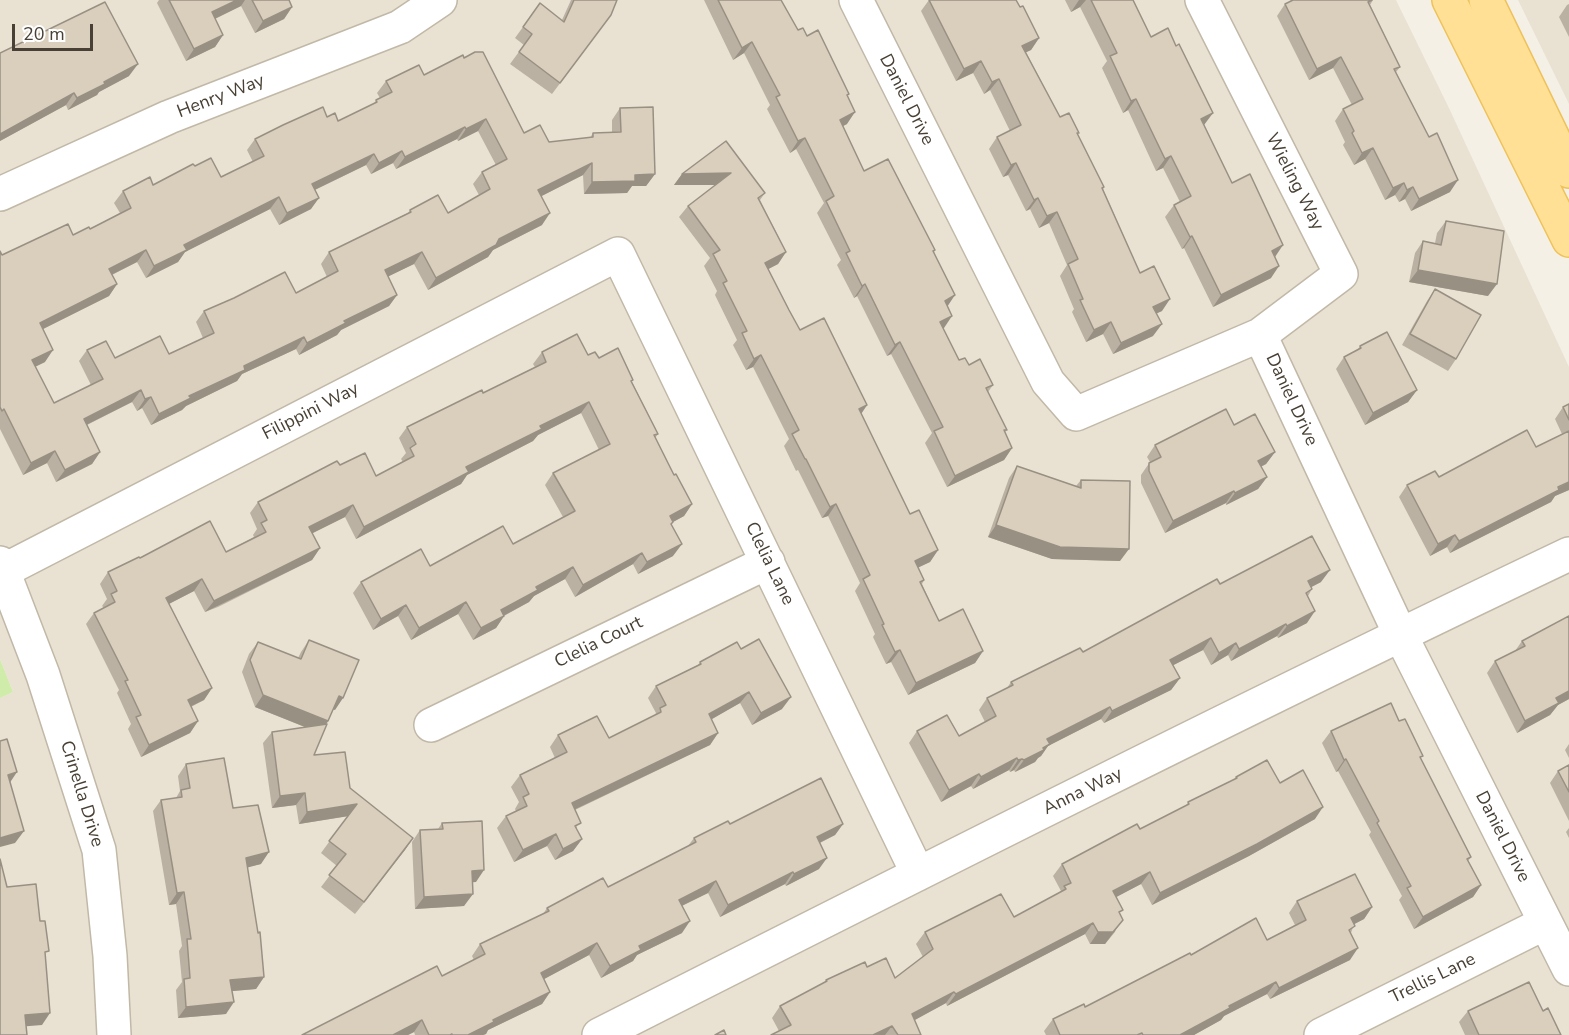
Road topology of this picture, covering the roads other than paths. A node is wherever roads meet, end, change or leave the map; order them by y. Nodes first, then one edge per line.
1 (440, 0) edge
2 (856, 0) edge
3 (1202, 0) edge
4 (1449, 0) edge
5 (1486, 0) edge
6 (1569, 171) edge
7 (0, 194) edge
8 (1569, 240) edge
9 (618, 254) joint
10 (1260, 335) junction
11 (1569, 554) edge
12 (768, 562) junction
13 (2, 567) edge
14 (1400, 634) junction
15 (431, 725) dead end
16 (918, 873) junction
17 (1545, 923) junction
18 (1569, 969) edge
19 (114, 1035) edge
20 (600, 1035) edge
21 (1321, 1035) edge

1 - 7 street, Henry Way
2 - 10 street, Daniel Drive
3 - 10 street, Wieling Way
4 - 8 main road
5 - 6 main road
9 - 12 street, Clelia Lane
9 - 13 street, Filippini Way
10 - 14 street, Daniel Drive
11 - 14 street, Anna Way
12 - 15 street, Clelia Court
12 - 16 street, Clelia Lane
13 - 19 street, Crinella Drive
14 - 16 street, Anna Way
14 - 17 street, Daniel Drive
16 - 20 street, Anna Way
17 - 18 street, Daniel Drive
17 - 21 street, Trellis Lane

